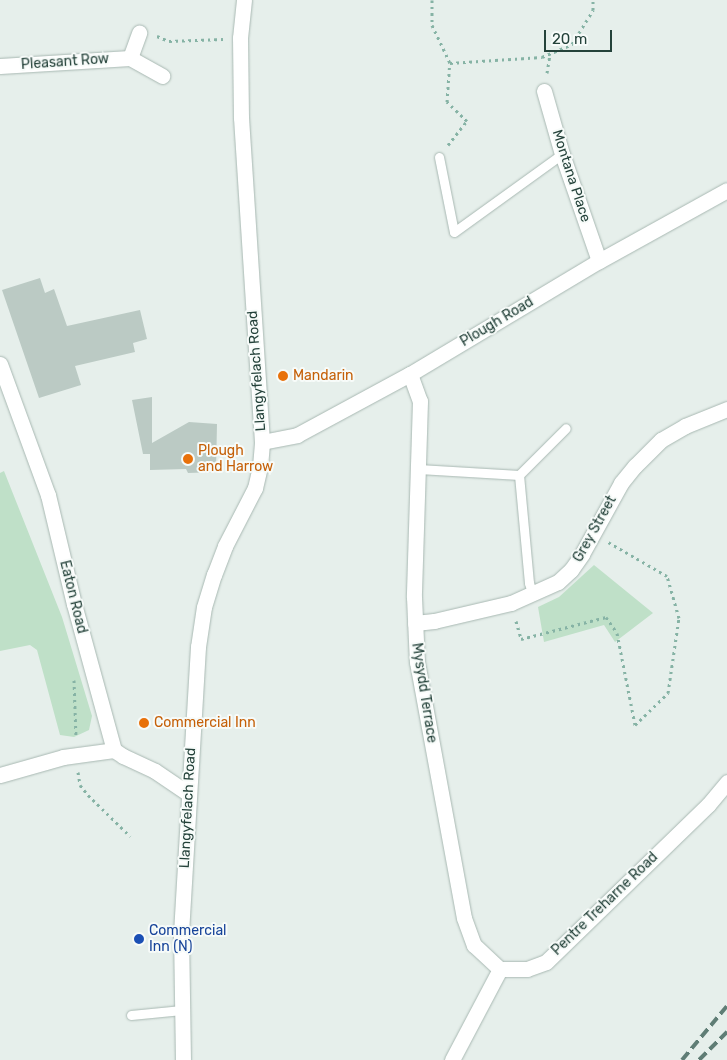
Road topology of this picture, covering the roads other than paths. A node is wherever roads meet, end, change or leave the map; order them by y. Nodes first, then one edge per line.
1 (244, 0) edge
2 (139, 33) road end
3 (130, 58) junction
4 (0, 66) edge
5 (162, 76) dead end
6 (544, 91) dead end
7 (562, 154) junction
8 (439, 157) road end
9 (727, 190) edge
10 (599, 261) junction
11 (0, 364) edge
12 (410, 374) junction
13 (727, 409) edge
14 (566, 428) dead end
15 (262, 442) junction
16 (419, 469) junction
17 (519, 475) junction
18 (533, 595) junction
19 (415, 623) junction
20 (114, 750) junction
21 (0, 775) edge
22 (727, 782) edge
23 (189, 794) junction
24 (500, 969) junction
25 (182, 1010) junction
26 (131, 1014) dead end
27 (183, 1060) edge
28 (452, 1060) edge

1 - 15 street, Llangyfelach Road
2 - 3 street, Pleasant Row
3 - 4 street, Pleasant Row
3 - 5 street, Pleasant Row
6 - 7 street, Montana Place
7 - 8 lane
7 - 10 street, Montana Place
9 - 10 street, Plough Road
10 - 12 street, Plough Road
11 - 20 street, Eaton Road
12 - 15 street, Plough Road
12 - 16 street, Mysydd Terrace
13 - 18 street, Grey Street
14 - 17 lane
15 - 23 street, Llangyfelach Road
16 - 17 lane
16 - 19 street, Mysydd Terrace
17 - 18 lane
18 - 19 street, Grey Street
19 - 24 street, Mysydd Terrace
20 - 21 street
20 - 23 street
22 - 24 street, Pentre Treharne Road
23 - 25 street, Llangyfelach Road
24 - 28 street
25 - 26 lane
25 - 27 street, Llangyfelach Road

